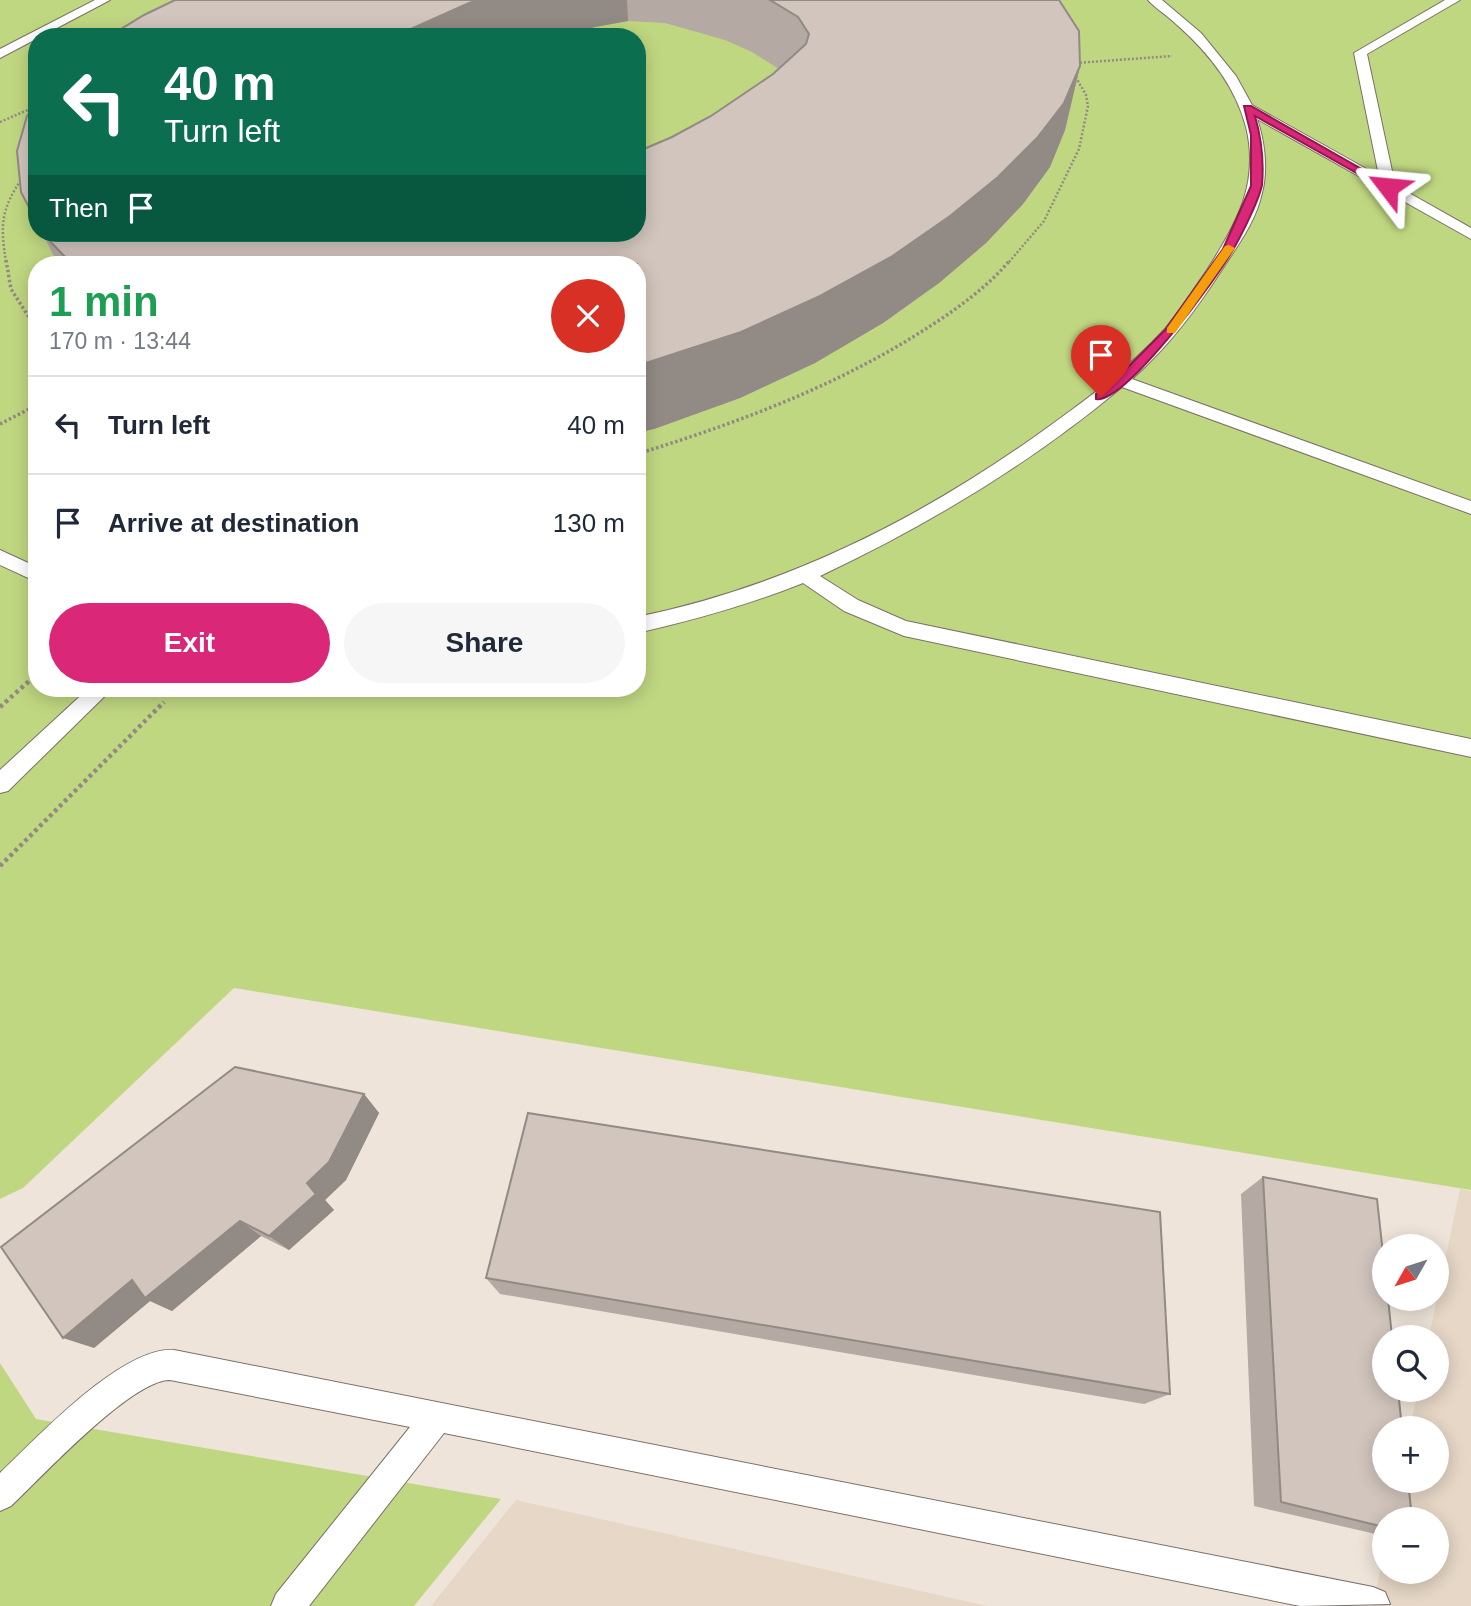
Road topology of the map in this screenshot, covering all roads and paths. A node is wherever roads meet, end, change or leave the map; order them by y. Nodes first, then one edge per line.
1 (104, 0) edge
2 (1154, 0) edge
3 (1454, 0) edge
4 (50, 28) edge
5 (28, 39) edge
6 (1214, 52) junction
7 (0, 54) edge
8 (1247, 108) junction
9 (28, 110) edge
10 (0, 122) edge
11 (28, 168) edge
12 (1388, 187) junction
13 (7, 200) junction
14 (0, 201) edge
15 (1471, 234) edge
16 (28, 316) edge
17 (1121, 381) junction
18 (28, 410) edge
19 (0, 424) edge
20 (646, 451) edge
21 (1471, 508) edge
22 (0, 556) edge
23 (28, 570) edge
24 (804, 574) junction
25 (646, 623) edge
26 (28, 682) edge
27 (92, 697) edge
28 (164, 702) dead end
29 (0, 707) edge
30 (1471, 748) edge
31 (0, 784) edge
32 (0, 866) edge
33 (438, 1416) junction
34 (0, 1495) edge
35 (1373, 1604) dead end
36 (288, 1606) edge

1 - 4 lane
2 - 6 lane
3 - 12 lane
5 - 7 lane
6 - 8 lane
6 - 20 path
8 - 12 lane
8 - 17 lane
9 - 10 path
11 - 13 path
12 - 15 lane
13 - 14 path
13 - 16 path
17 - 21 lane
17 - 24 lane
18 - 19 path
22 - 23 lane
24 - 25 lane
24 - 30 lane
26 - 29 path
27 - 31 lane
28 - 32 path
33 - 34 lane
33 - 35 lane
33 - 36 lane

